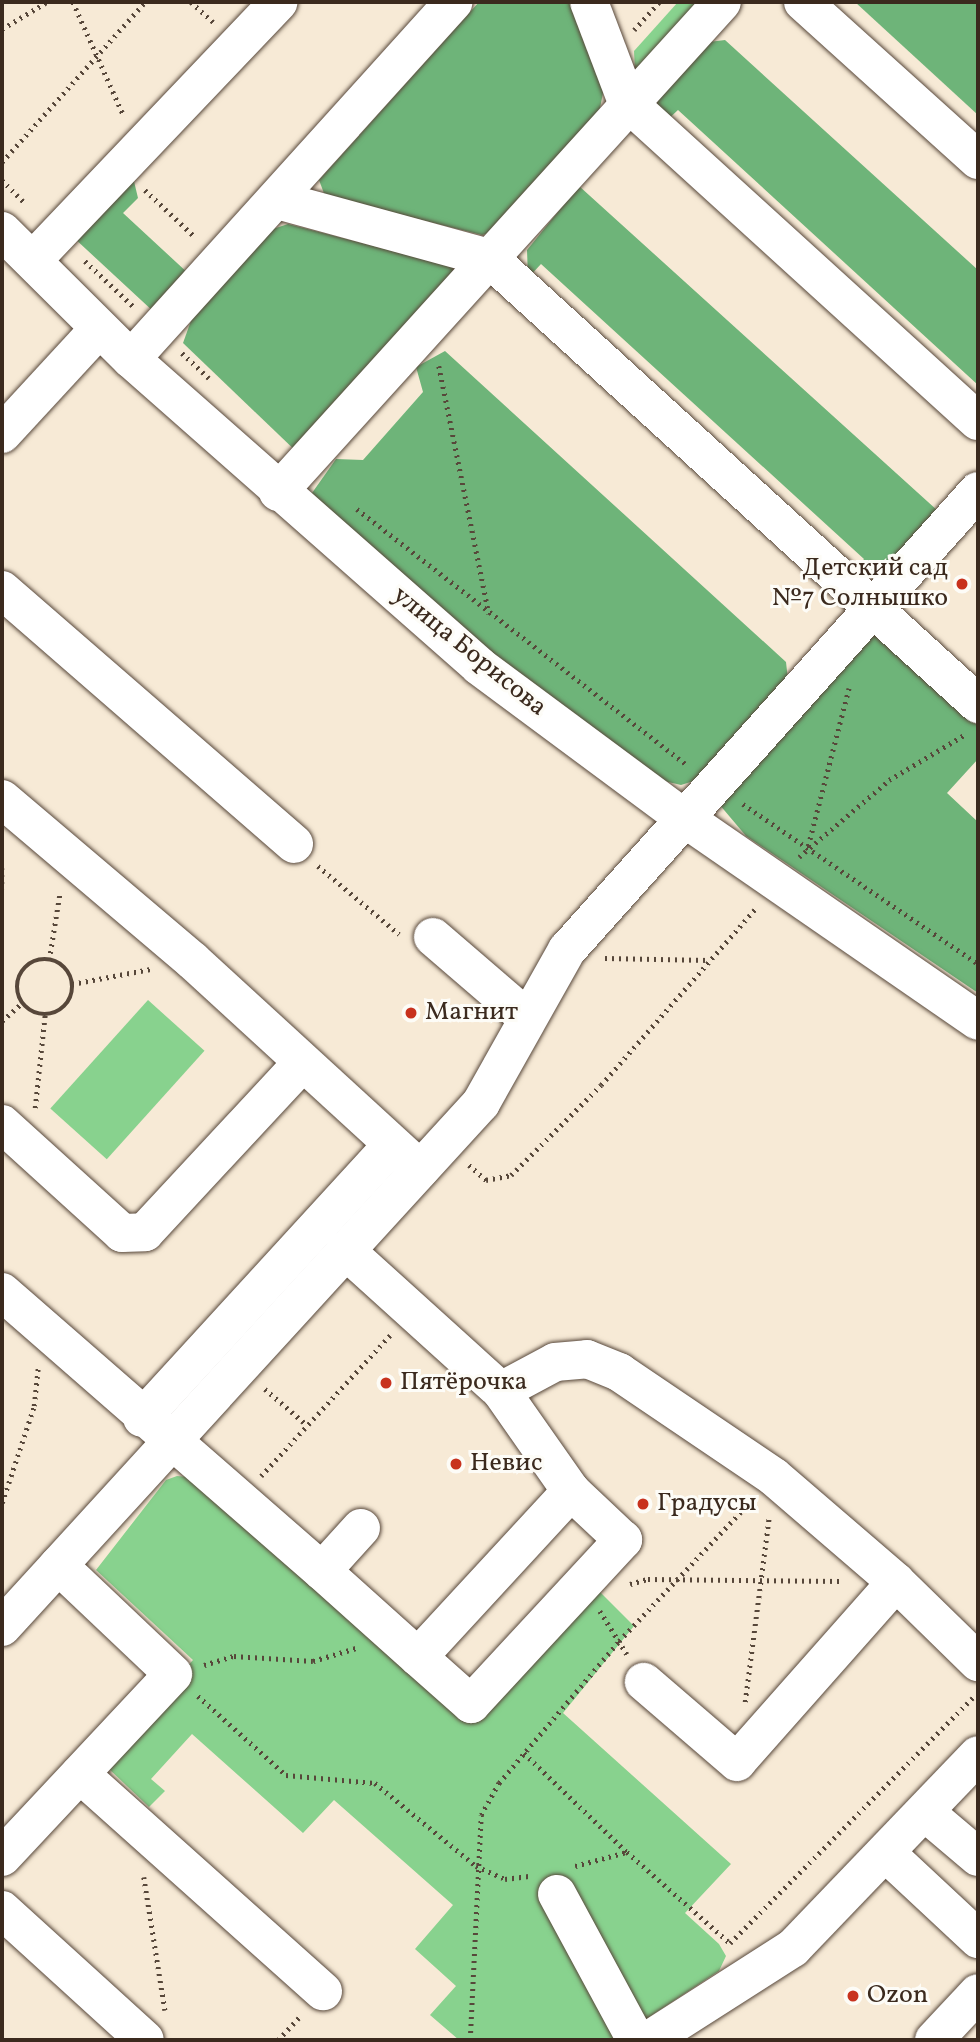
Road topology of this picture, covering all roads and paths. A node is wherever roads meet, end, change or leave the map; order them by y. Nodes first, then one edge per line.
1 (47, 2) edge
2 (145, 2) edge
3 (279, 2) edge
4 (454, 2) edge
5 (589, 2) edge
6 (722, 2) edge
7 (803, 2) edge
8 (2, 29) edge
9 (626, 102) junction
10 (978, 160) edge
11 (2, 162) edge
12 (2, 180) edge
13 (277, 200) junction
14 (2, 232) edge
15 (45, 247) junction
16 (489, 258) junction
17 (429, 324) junction
18 (99, 329) junction
19 (158, 331) junction
20 (131, 359) junction
21 (216, 384) dead end
22 (978, 421) edge
23 (2, 434) edge
24 (978, 491) edge
25 (278, 492) junction
26 (354, 506) dead end
27 (2, 590) edge
28 (872, 603) junction
29 (489, 614) junction
30 (851, 680) dead end
31 (978, 704) edge
32 (978, 726) edge
33 (713, 784) junction
34 (2, 799) edge
35 (684, 818) junction
36 (294, 844) joint
37 (807, 848) junction
38 (67, 850) junction
39 (2, 868) edge
40 (778, 883) junction
41 (2, 889) edge
42 (433, 937) joint
43 (562, 957) junction
44 (49, 960) junction
45 (709, 960) junction
46 (192, 961) junction
47 (978, 964) edge
48 (72, 984) junction
49 (22, 1003) junction
50 (45, 1015) junction
51 (525, 1016) junction
52 (2, 1021) edge
53 (978, 1021) edge
54 (301, 1064) junction
55 (2, 1124) edge
56 (30, 1149) junction
57 (406, 1157) junction
58 (460, 1160) dead end
59 (345, 1250) junction
60 (2, 1292) edge
61 (412, 1311) junction
62 (41, 1328) junction
63 (253, 1379) dead end
64 (501, 1391) junction
65 (307, 1425) junction
66 (155, 1429) junction
67 (774, 1477) junction
68 (571, 1491) junction
69 (239, 1500) junction
70 (2, 1503) edge
71 (361, 1528) dead end
72 (58, 1565) junction
73 (322, 1571) junction
74 (896, 1582) junction
75 (592, 1597) dead end
76 (2, 1627) edge
77 (619, 1641) junction
78 (418, 1657) junction
79 (978, 1662) edge
80 (173, 1674) junction
81 (644, 1682) joint
82 (978, 1692) edge
83 (744, 1710) dead end
84 (524, 1753) junction
85 (978, 1755) edge
86 (80, 1774) junction
87 (926, 1813) junction
88 (135, 1825) junction
89 (627, 1852) junction
90 (887, 1854) junction
91 (2, 1857) edge
92 (978, 1857) edge
93 (476, 1867) junction
94 (555, 1879) junction
95 (2, 1910) edge
96 (978, 1939) edge
97 (323, 1991) dead end
98 (978, 1993) edge
99 (155, 2027) edge
100 (470, 2040) edge
101 (636, 2040) edge
102 (649, 2040) edge
103 (934, 2040) edge

1 - 8 path
2 - 11 path
3 - 15 street
4 - 13 street
5 - 9 street
6 - 9 street
7 - 10 street
9 - 16 street
9 - 22 street
12 - 15 path
13 - 16 street
13 - 19 street
14 - 15 street, улица Борисова
15 - 18 street, улица Борисова
15 - 19 path
16 - 17 street
16 - 28 street
17 - 25 street
17 - 29 path
18 - 20 street, улица Борисова
18 - 23 street
19 - 20 street
19 - 21 path
20 - 25 street, улица Борисова
24 - 28 street
25 - 35 street, улица Борисова
26 - 29 path
27 - 36 street
28 - 31 street
28 - 33 street
29 - 33 path
30 - 37 path
32 - 37 path
33 - 35 street
33 - 37 path
34 - 38 street
35 - 40 street, улица Борисова
35 - 43 street
36 - 42 path
37 - 40 path
37 - 47 path
38 - 44 path
38 - 46 street
39 - 41 path
40 - 45 path
40 - 53 street, улица Борисова
42 - 51 street
43 - 45 path
43 - 51 street
44 - 48 path
44 - 49 path
45 - 58 path
46 - 48 path
46 - 54 street
48 - 50 path
49 - 50 path
49 - 52 path
50 - 56 path
51 - 57 street
54 - 56 street
54 - 57 street
55 - 56 street
57 - 59 street
57 - 66 street
59 - 61 street
59 - 66 street
60 - 62 street
61 - 64 street
61 - 65 path
62 - 66 street
62 - 70 path
63 - 65 path
64 - 67 street
64 - 68 street
65 - 69 path
66 - 69 street
66 - 72 street
67 - 74 street
67 - 77 path
67 - 83 path
68 - 78 street
68 - 78 street
69 - 73 street
71 - 73 street
72 - 76 street
72 - 80 street
73 - 78 street
74 - 79 street
74 - 81 street
75 - 77 path
77 - 81 path
77 - 84 path
80 - 86 street
80 - 93 path
82 - 89 path
84 - 89 path
84 - 93 path
85 - 87 street
86 - 88 street
86 - 91 street
87 - 90 street
87 - 92 street
88 - 97 street
88 - 99 path
89 - 94 path
90 - 96 street
90 - 102 street
93 - 94 path
93 - 100 path
94 - 101 street
95 - 99 street
98 - 103 street

